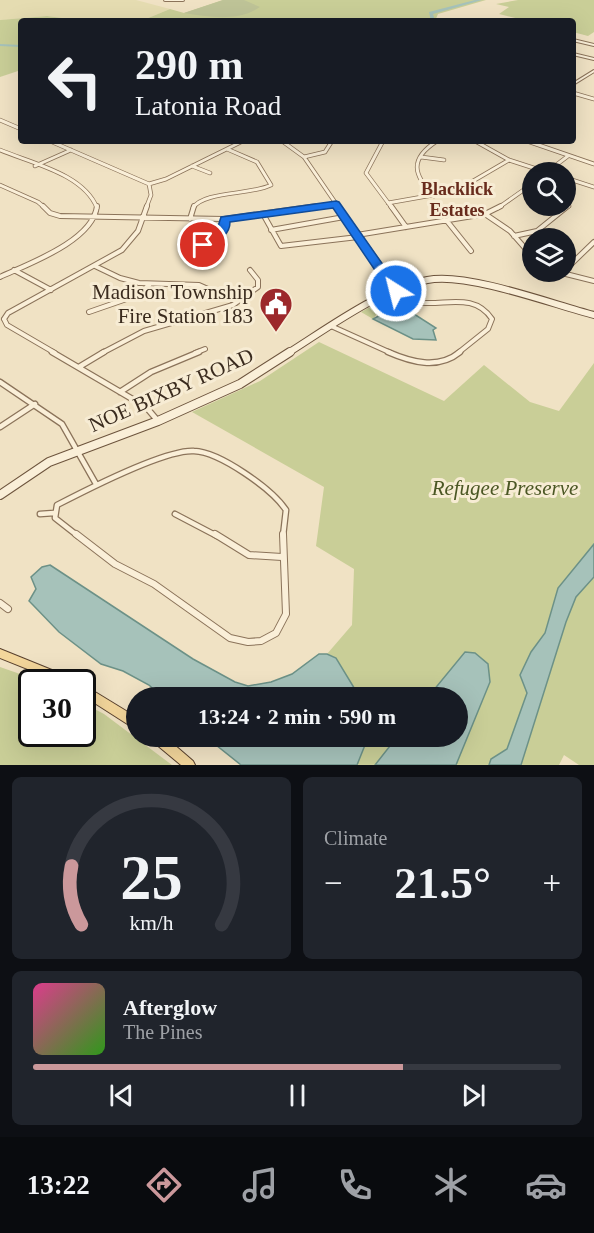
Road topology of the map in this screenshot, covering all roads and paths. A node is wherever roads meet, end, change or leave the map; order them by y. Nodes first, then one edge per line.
1 (165, 0) edge
2 (183, 0) edge
3 (580, 37) dead end
4 (576, 39) edge
5 (576, 41) edge
6 (594, 45) edge
7 (576, 55) edge
8 (594, 59) edge
9 (594, 70) edge
10 (576, 82) edge
11 (576, 94) edge
12 (594, 99) edge
13 (0, 120) edge
14 (18, 128) edge
15 (57, 144) edge
16 (237, 144) edge
17 (286, 144) edge
18 (330, 144) edge
19 (381, 144) edge
20 (433, 144) edge
21 (480, 144) edge
22 (535, 144) edge
23 (227, 149) junction
24 (72, 150) junction
25 (1, 152) edge
26 (568, 156) junction
27 (304, 157) junction
28 (422, 157) junction
29 (444, 160) dead end
30 (509, 160) junction
31 (560, 162) edge
32 (522, 164) edge
33 (594, 164) edge
34 (35, 166) junction
35 (192, 166) junction
36 (210, 173) dead end
37 (576, 181) edge
38 (148, 184) junction
39 (0, 185) edge
40 (594, 187) edge
41 (522, 192) edge
42 (434, 196) junction
43 (388, 203) junction
44 (336, 204) junction
45 (263, 214) junction
46 (485, 214) junction
47 (556, 216) edge
48 (96, 217) junction
49 (344, 217) junction
50 (142, 218) junction
51 (190, 219) junction
52 (224, 219) junction
53 (447, 221) junction
54 (406, 227) junction
55 (271, 230) junction
56 (357, 236) junction
57 (514, 236) junction
58 (594, 242) edge
59 (522, 245) edge
60 (185, 247) dead end
61 (588, 247) junction
62 (594, 249) edge
63 (471, 251) dead end
64 (576, 258) edge
65 (95, 267) junction
66 (14, 270) junction
67 (250, 270) dead end
68 (576, 275) edge
69 (0, 277) edge
70 (594, 281) edge
71 (150, 284) junction
72 (51, 290) junction
73 (396, 291) junction
74 (237, 302) junction
75 (89, 312) dead end
76 (594, 315) edge
77 (2, 319) edge
78 (331, 326) junction
79 (205, 349) dead end
80 (80, 368) junction
81 (0, 382) edge
82 (120, 392) junction
83 (35, 405) junction
84 (158, 421) junction
85 (0, 427) edge
86 (77, 450) junction
87 (96, 484) junction
88 (0, 495) edge
89 (54, 513) junction
90 (39, 514) dead end
91 (175, 514) dead end
92 (282, 557) junction
93 (0, 603) edge
94 (8, 609) dead end
95 (0, 653) edge
96 (39, 669) edge
97 (96, 698) edge
98 (126, 717) edge
99 (167, 747) edge
100 (189, 765) edge

1 - 2 street
3 - 4 street
5 - 6 street
7 - 8 street
9 - 10 street
11 - 12 street
13 - 14 street
15 - 24 street
16 - 23 street
17 - 27 street
18 - 27 street
19 - 43 street
20 - 28 street
21 - 30 street
22 - 26 street
23 - 35 street
23 - 51 street
24 - 34 street
24 - 38 street
25 - 34 street
26 - 31 street
26 - 33 street
27 - 44 street
28 - 29 street
28 - 42 street
30 - 32 street
30 - 42 street
34 - 48 street
35 - 36 street
35 - 38 street
37 - 40 street
38 - 50 street
39 - 48 street
41 - 46 street
42 - 43 street
43 - 54 street
44 - 45 street
44 - 49 street
45 - 52 street
45 - 55 street
46 - 53 street
46 - 57 street
47 - 57 street
48 - 50 street
48 - 66 street
49 - 55 street
49 - 56 street
50 - 51 street
50 - 65 street
51 - 52 street
52 - 60 street
53 - 54 street
53 - 63 street
54 - 56 street
55 - 56 street
56 - 73 street
57 - 59 street
58 - 61 street
61 - 62 street
61 - 64 street
65 - 71 street
65 - 72 street
66 - 69 street
66 - 72 street
67 - 74 street
68 - 70 street
71 - 74 street
71 - 75 street
72 - 77 street
73 - 76 street, NOE BIXBY ROAD
73 - 78 street, NOE BIXBY ROAD
73 - 78 street
74 - 80 street
77 - 80 street
78 - 84 street, NOE BIXBY ROAD
79 - 82 street
80 - 82 street
81 - 83 street
82 - 84 street
83 - 85 street
83 - 86 street
84 - 86 street, NOE BIXBY ROAD
86 - 87 street
86 - 88 street, NOE BIXBY ROAD
87 - 89 street
87 - 92 street
89 - 90 street
89 - 92 street
91 - 92 street
93 - 94 street
95 - 96 main road
97 - 98 main road
99 - 100 main road

